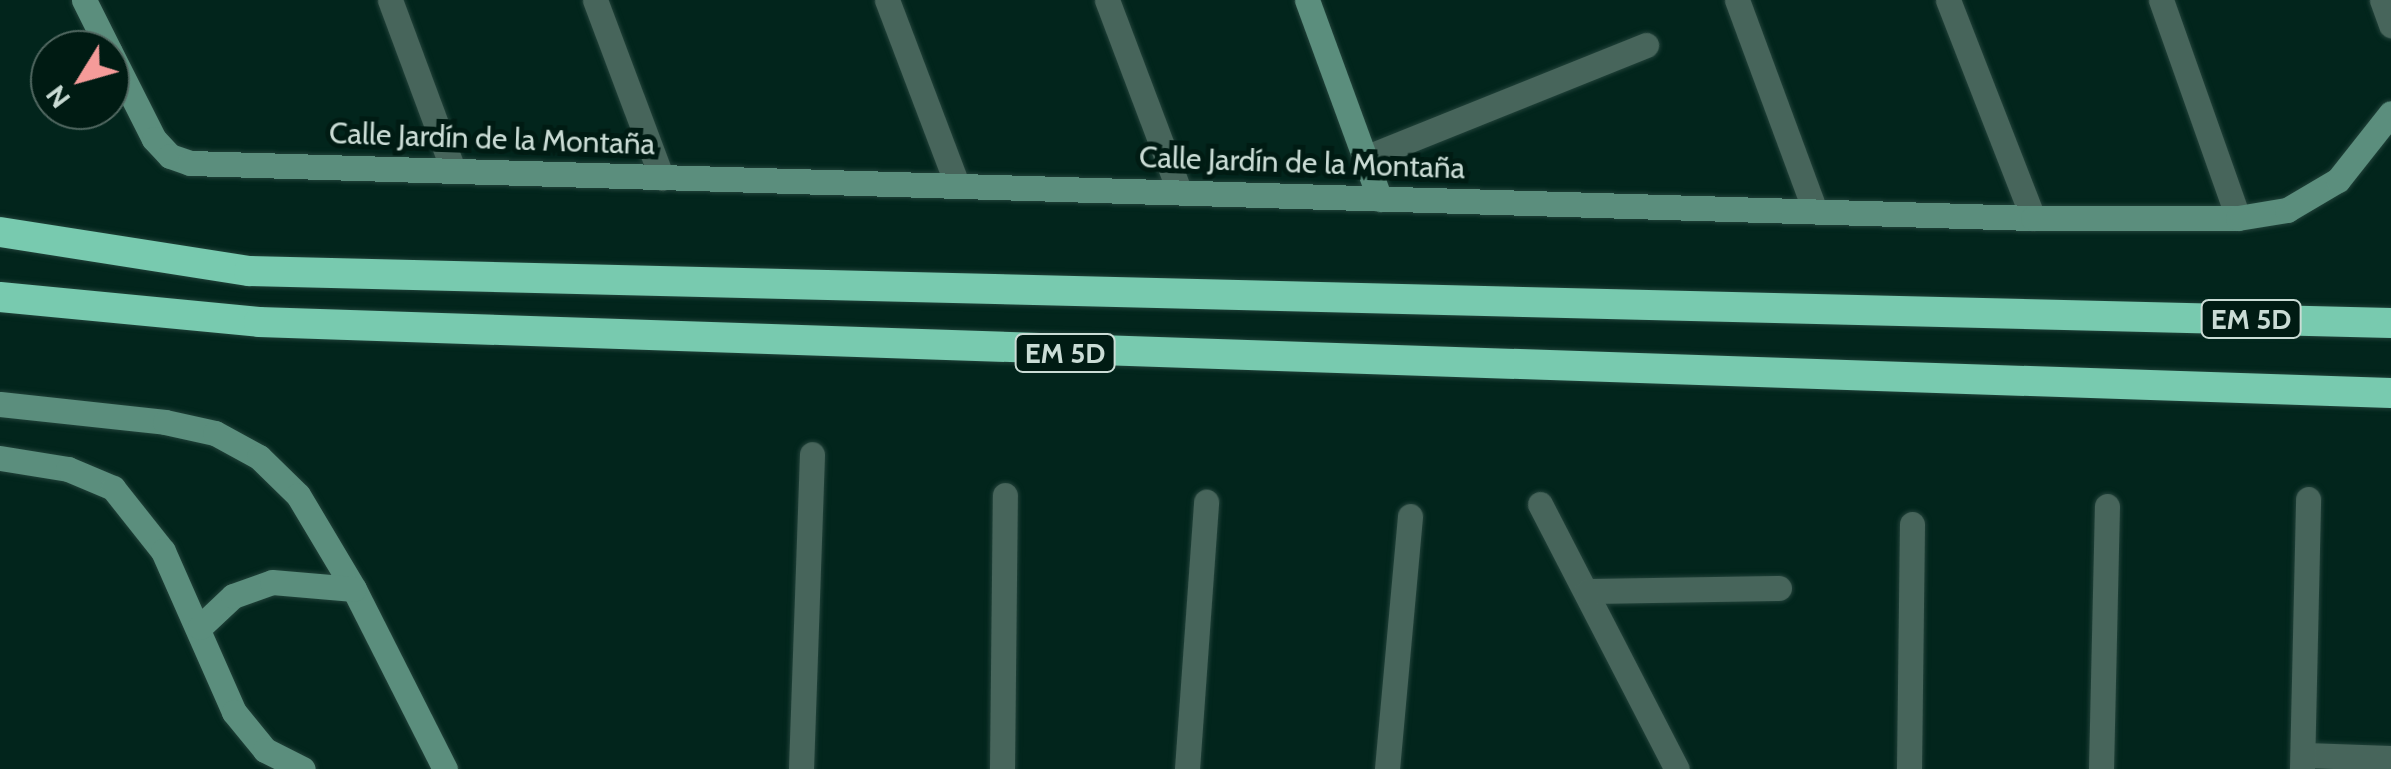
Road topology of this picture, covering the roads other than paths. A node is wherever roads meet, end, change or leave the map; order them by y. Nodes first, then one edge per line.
1 (84, 0) edge
2 (390, 0) edge
3 (595, 0) edge
4 (887, 0) edge
5 (1106, 0) edge
6 (1307, 0) edge
7 (1737, 0) edge
8 (1948, 0) edge
9 (2161, 0) edge
10 (2382, 0) edge
11 (2391, 25) edge
12 (99, 30) edge
13 (1646, 45) dead end
14 (130, 91) edge
15 (2391, 113) edge
16 (1365, 158) junction
17 (452, 168) junction
18 (662, 178) junction
19 (958, 184) junction
20 (1179, 191) junction
21 (1380, 198) junction
22 (1815, 211) junction
23 (2033, 218) junction
24 (2238, 218) junction
25 (0, 232) edge
26 (0, 296) edge
27 (2391, 323) edge
28 (2391, 393) edge
29 (0, 404) edge
30 (812, 454) dead end
31 (0, 458) edge
32 (1005, 495) dead end
33 (2308, 499) dead end
34 (1206, 502) dead end
35 (1540, 504) dead end
36 (2107, 506) dead end
37 (1410, 516) dead end
38 (1912, 524) dead end
39 (1779, 588) dead end
40 (354, 590) junction
41 (1588, 591) junction
42 (200, 627) junction
43 (2391, 758) edge
44 (2303, 762) edge
45 (1667, 764) edge
46 (302, 769) edge
47 (444, 769) edge
48 (801, 769) edge
49 (1002, 769) edge
50 (1187, 769) edge
51 (1387, 769) edge
52 (1909, 769) edge
53 (2101, 769) edge

1 - 12 street
2 - 17 street
3 - 18 street
4 - 19 street
5 - 20 street
6 - 16 street
7 - 22 street
8 - 23 street
9 - 24 street
10 - 11 street
13 - 16 street
14 - 17 street, Calle Jardín de la Montaña
15 - 24 street, Calle Jardín de la Montaña
16 - 21 street
17 - 18 street, Calle Jardín de la Montaña
18 - 19 street, Calle Jardín de la Montaña
19 - 20 street, Calle Jardín de la Montaña
20 - 21 street, Calle Jardín de la Montaña
21 - 22 street, Calle Jardín de la Montaña
22 - 23 street, Calle Jardín de la Montaña
23 - 24 street, Calle Jardín de la Montaña
25 - 27 highway, EM 5D
26 - 28 highway, EM 5D
29 - 40 street
30 - 48 street
31 - 42 street
32 - 49 street
33 - 44 street
34 - 50 street
35 - 41 street
36 - 53 street
37 - 51 street
38 - 52 street
39 - 41 street
40 - 42 street
40 - 47 street
41 - 45 street
42 - 46 street
43 - 44 street

